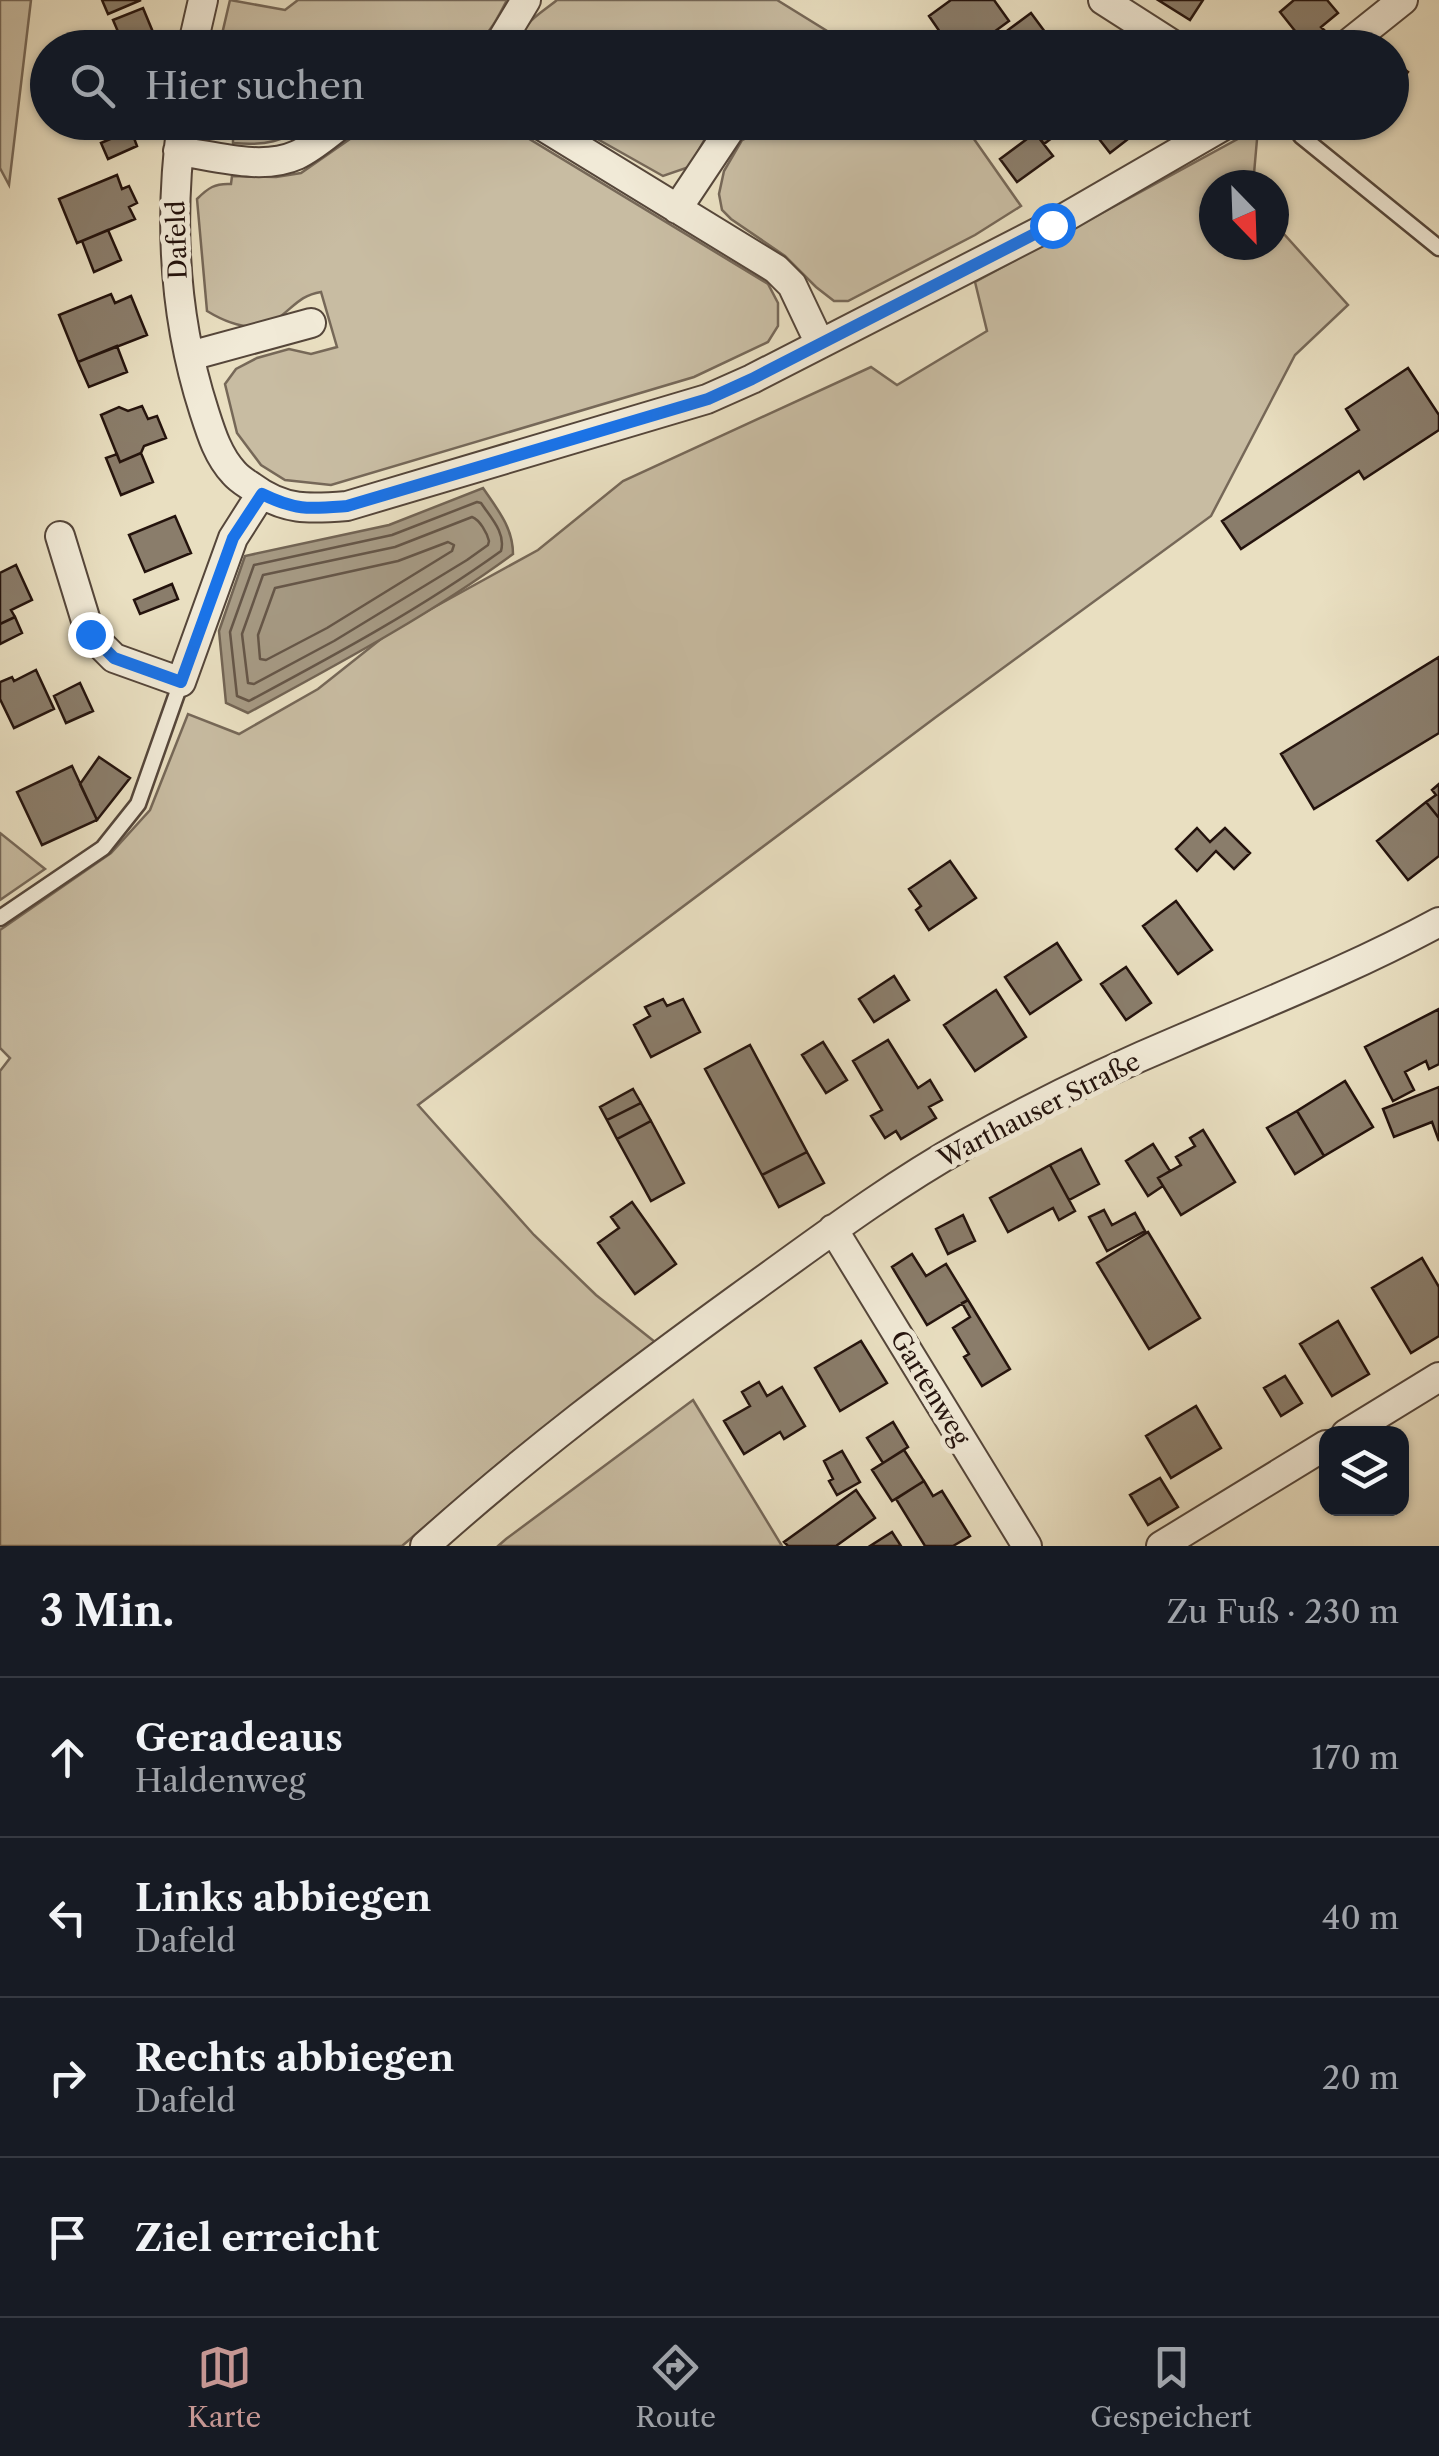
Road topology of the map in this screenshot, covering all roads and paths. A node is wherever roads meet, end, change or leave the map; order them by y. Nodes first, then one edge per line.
1 (203, 0) edge
2 (526, 0) edge
3 (1103, 0) edge
4 (1403, 0) edge
5 (196, 30) edge
6 (508, 30) edge
7 (1150, 30) edge
8 (1366, 30) edge
9 (180, 140) edge
10 (187, 140) edge
11 (319, 140) edge
12 (565, 140) edge
13 (723, 140) edge
14 (1199, 140) edge
15 (1305, 140) edge
16 (677, 209) junction
17 (1439, 248) edge
18 (310, 323) dead end
19 (820, 344) junction
20 (190, 356) junction
21 (262, 494) junction
22 (60, 536) dead end
23 (181, 682) junction
24 (0, 918) edge
25 (1439, 922) edge
26 (833, 1229) junction
27 (1439, 1377) edge
28 (1359, 1426) edge
29 (1319, 1449) edge
30 (424, 1546) edge
31 (1027, 1546) edge
32 (1161, 1546) edge

1 - 5 street
2 - 6 street
3 - 7 street
4 - 8 street
9 - 20 street, Dafeld
10 - 11 street
12 - 16 street
13 - 16 street
14 - 19 street
15 - 17 lane
16 - 19 street
18 - 20 street
19 - 21 street
20 - 21 street, Dafeld
21 - 23 street
22 - 23 street
23 - 24 lane
25 - 26 street, Warthauser Straße
26 - 30 street, Warthauser Straße
26 - 31 street, Gartenweg
27 - 28 street
29 - 32 street

